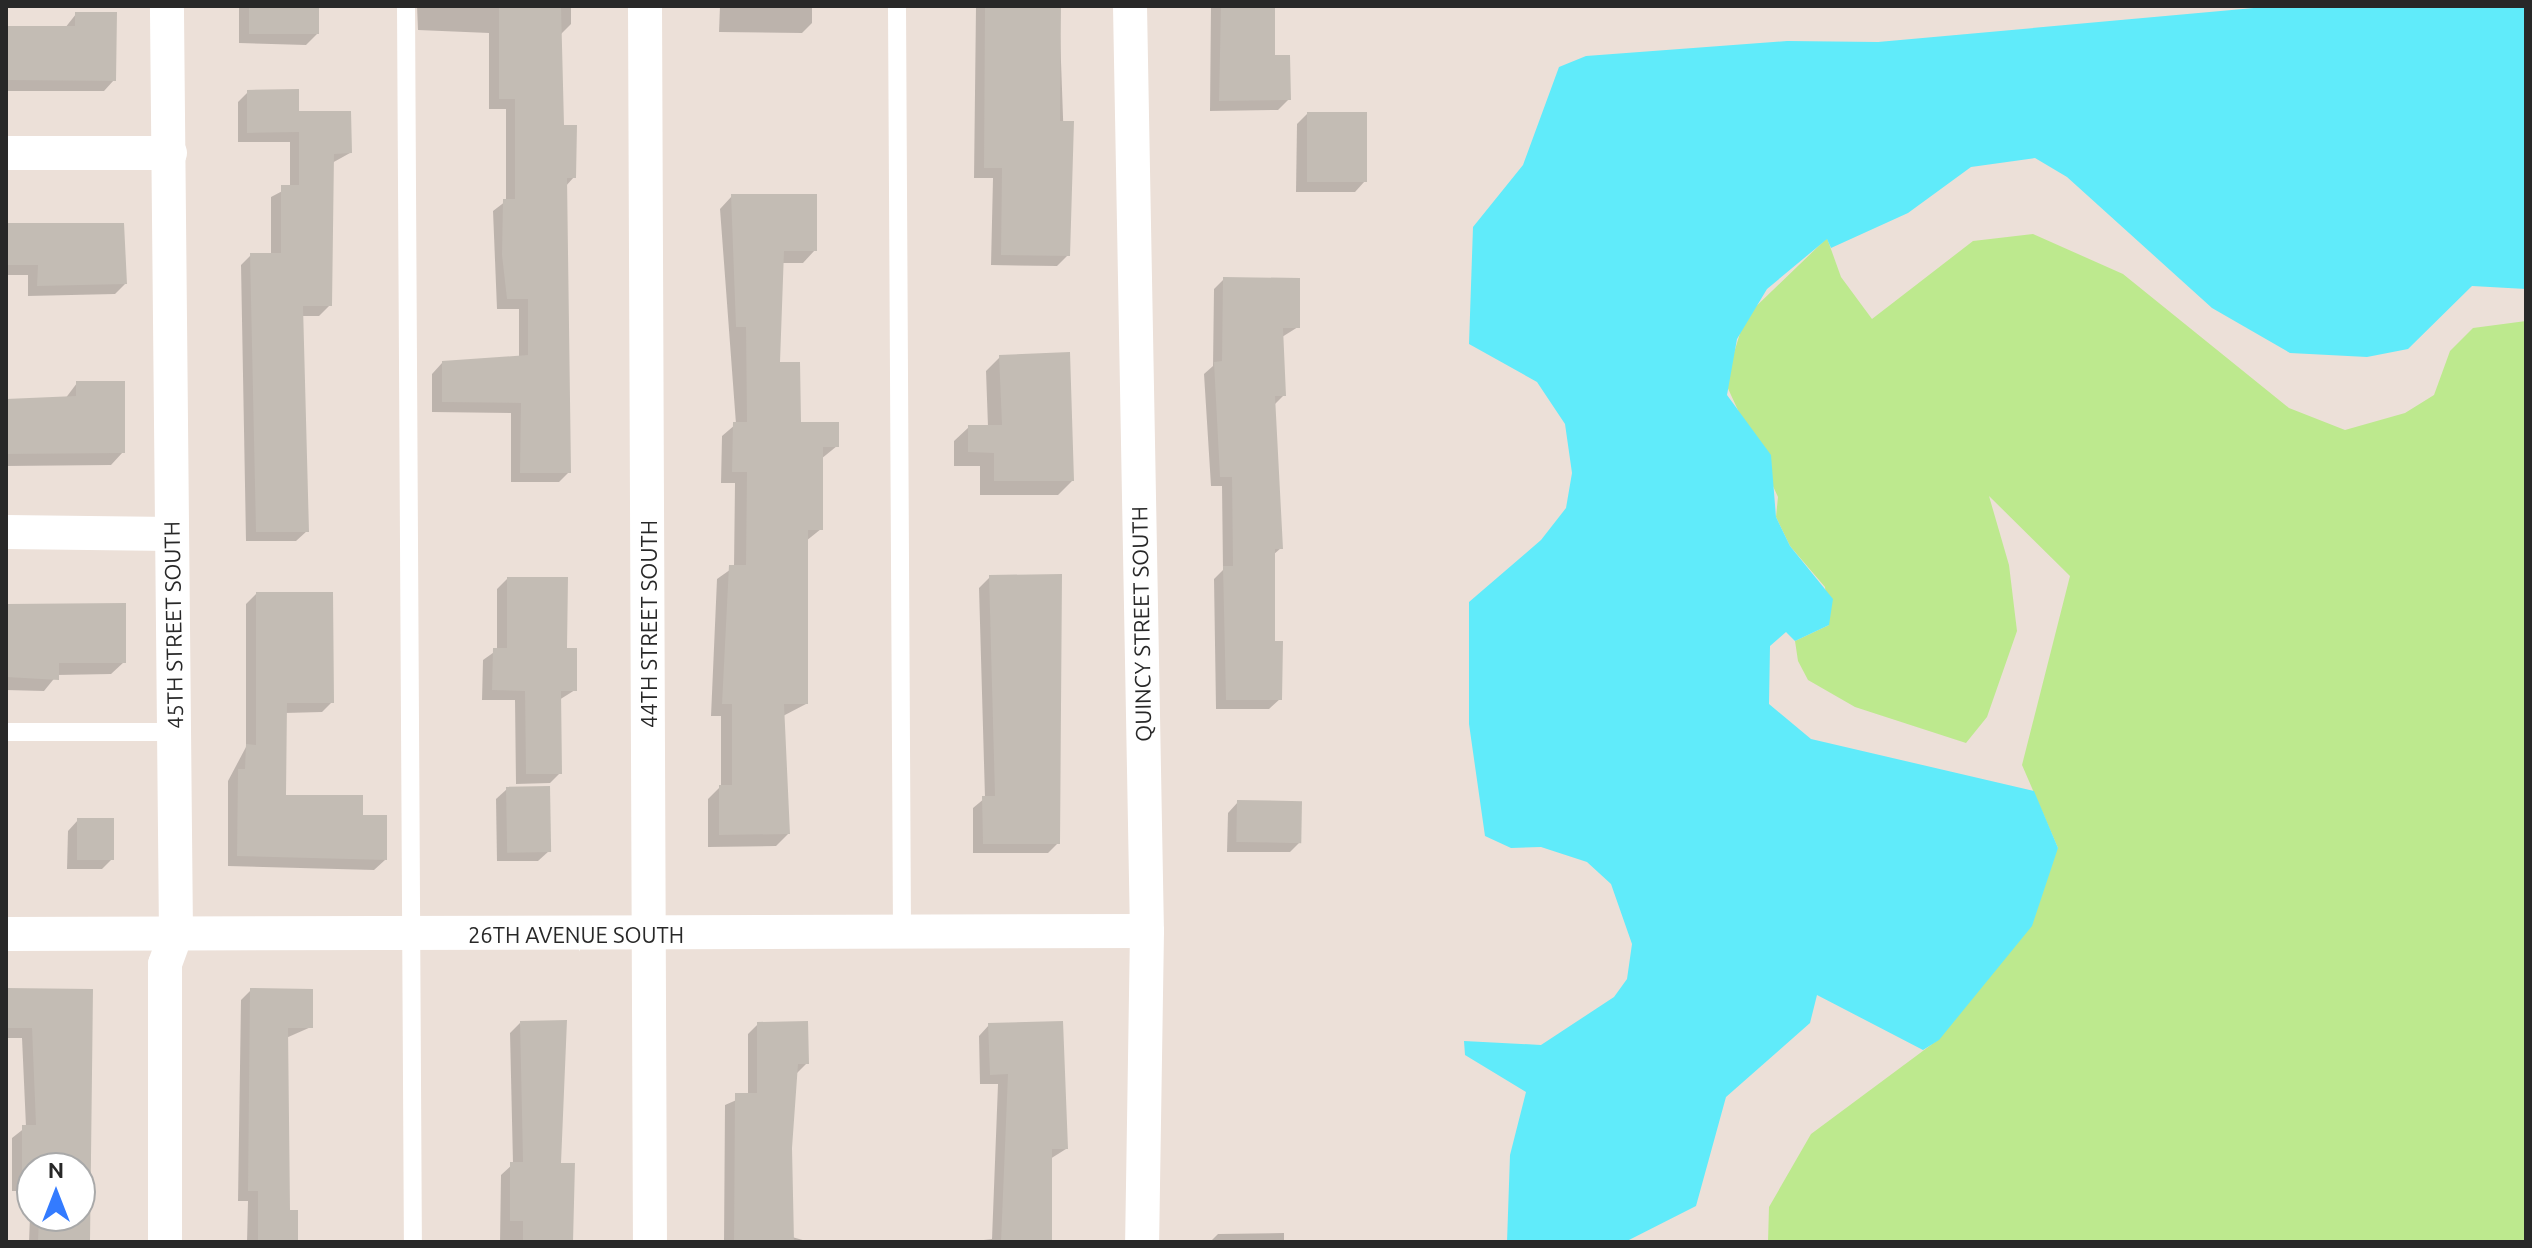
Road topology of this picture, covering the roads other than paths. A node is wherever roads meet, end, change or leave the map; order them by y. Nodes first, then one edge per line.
1 (167, 6) edge
2 (406, 6) edge
3 (645, 6) edge
4 (897, 6) edge
5 (1130, 6) edge
6 (6, 153) edge
7 (170, 153) junction
8 (6, 532) edge
9 (172, 534) junction
10 (6, 732) edge
11 (174, 732) junction
12 (1147, 931) junction
13 (902, 932) junction
14 (6, 934) edge
15 (176, 934) junction
16 (411, 935) junction
17 (651, 936) junction
18 (165, 1242) edge
19 (413, 1242) edge
20 (650, 1242) edge
21 (1142, 1242) edge

1 - 7 street, 45TH STREET SOUTH
2 - 16 lane
3 - 17 street, 44TH STREET SOUTH
4 - 13 lane
5 - 12 street, QUINCY STREET SOUTH
6 - 7 street
7 - 9 street, 45TH STREET SOUTH
8 - 9 street
9 - 11 street, 45TH STREET SOUTH
10 - 11 lane
11 - 15 street, 45TH STREET SOUTH
12 - 13 street, 26TH AVENUE SOUTH
12 - 21 street, QUINCY STREET SOUTH
13 - 17 street, 26TH AVENUE SOUTH
14 - 15 street, 26TH AVENUE SOUTH
15 - 16 street, 26TH AVENUE SOUTH
15 - 18 street, 45TH STREET SOUTH
16 - 17 street, 26TH AVENUE SOUTH
16 - 19 lane
17 - 20 street, 44TH STREET SOUTH

